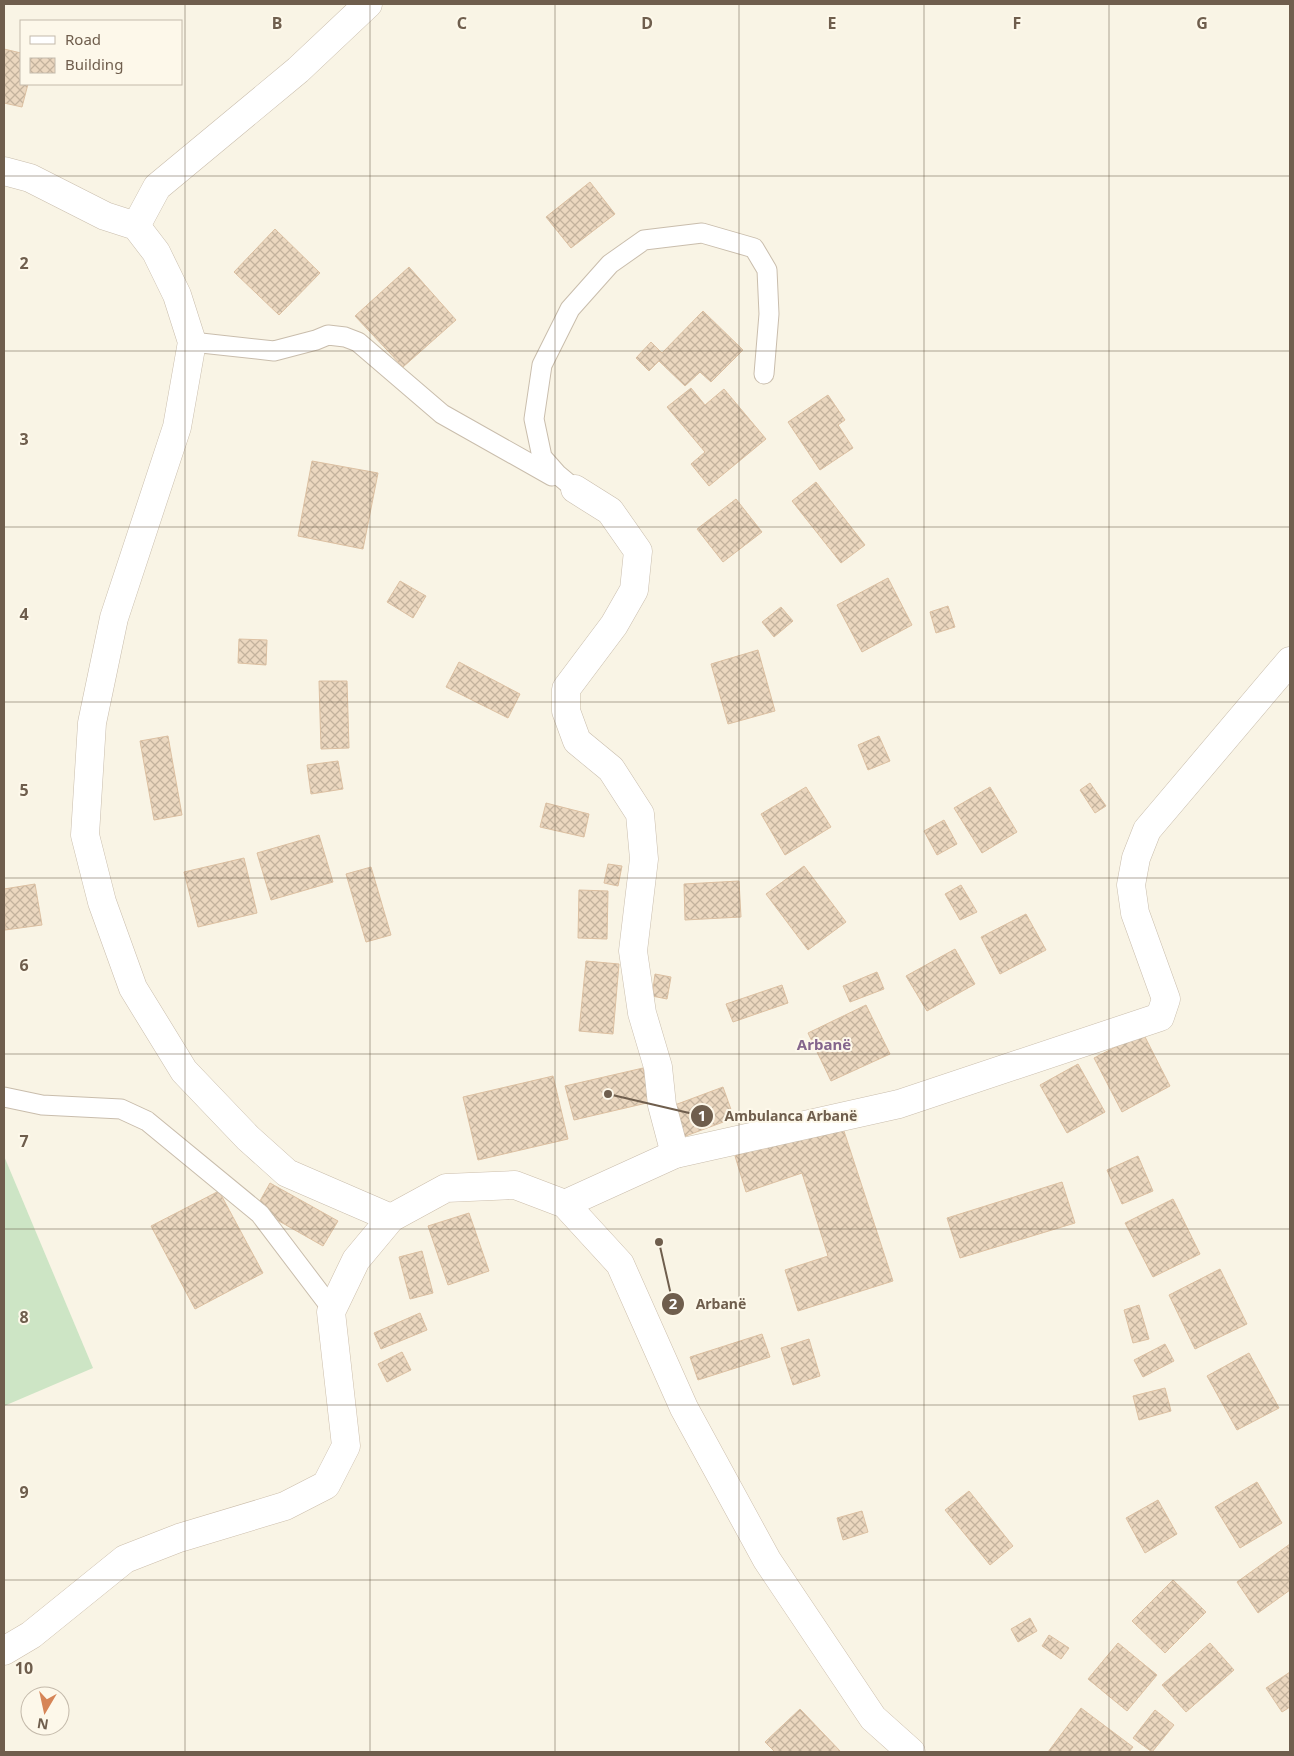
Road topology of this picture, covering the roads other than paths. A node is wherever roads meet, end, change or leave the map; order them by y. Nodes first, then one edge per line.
1 (368, 4) edge
2 (4, 171) edge
3 (136, 226) junction
4 (192, 342) junction
5 (764, 374) dead end
6 (575, 489) junction
7 (1290, 661) edge
8 (4, 1097) edge
9 (675, 1154) junction
10 (565, 1204) junction
11 (391, 1218) junction
12 (332, 1309) junction
13 (4, 1652) edge
14 (911, 1752) edge

1 - 3 street
2 - 3 street
3 - 4 street
4 - 6 lane
4 - 11 street
5 - 6 lane
6 - 9 street
7 - 9 street
8 - 12 lane
9 - 10 street
10 - 11 street
10 - 14 street
11 - 12 street
12 - 13 street

